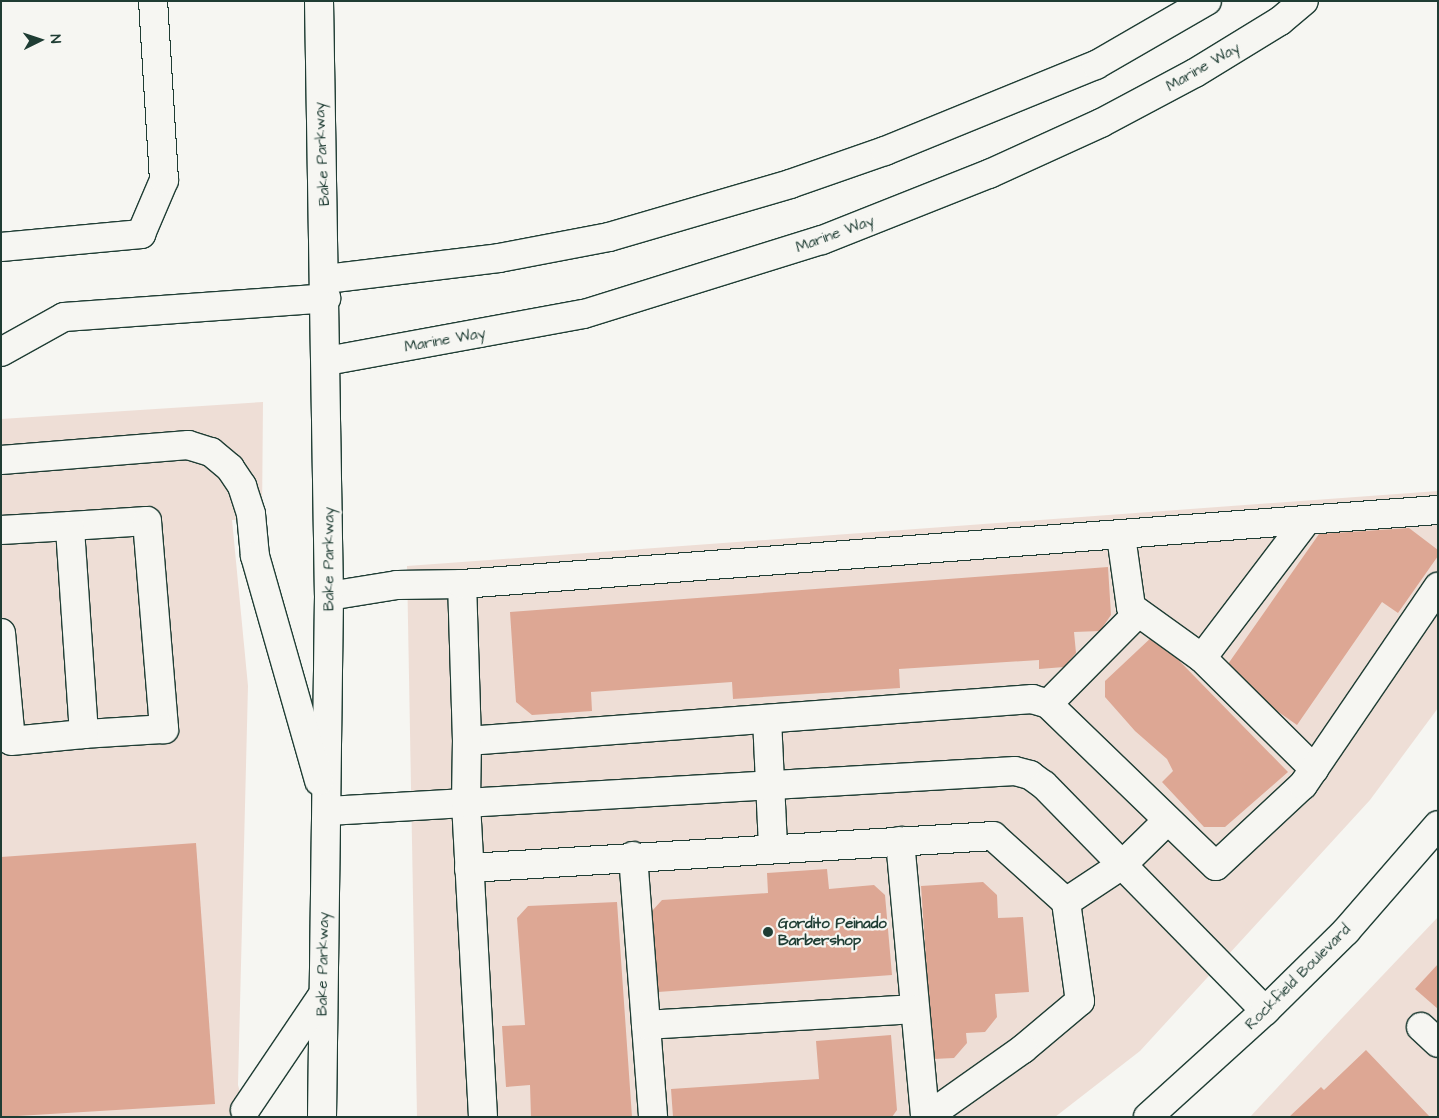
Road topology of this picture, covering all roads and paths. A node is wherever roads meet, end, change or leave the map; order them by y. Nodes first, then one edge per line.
1 (153, 1) edge
2 (319, 1) edge
3 (1207, 1) edge
4 (1304, 1) edge
5 (1, 247) edge
6 (326, 288) junction
7 (1, 352) edge
8 (327, 361) junction
9 (1, 460) edge
10 (1438, 510) edge
11 (1306, 521) junction
12 (70, 526) junction
13 (1, 530) edge
14 (1121, 536) junction
15 (462, 584) junction
16 (1438, 587) edge
17 (329, 596) junction
18 (1138, 613) junction
19 (1, 633) edge
20 (1202, 658) junction
21 (1048, 704) junction
22 (767, 719) junction
23 (84, 734) junction
24 (467, 741) junction
25 (1314, 770) junction
26 (769, 784) junction
27 (466, 803) junction
28 (328, 811) junction
29 (1168, 820) junction
30 (1438, 825) edge
31 (900, 841) junction
32 (773, 848) junction
33 (633, 856) junction
34 (1122, 865) junction
35 (469, 868) junction
36 (1066, 902) junction
37 (322, 996) junction
38 (915, 1009) junction
39 (1265, 1012) junction
40 (646, 1025) junction
41 (238, 1113) edge
42 (322, 1117) edge
43 (482, 1117) edge
44 (653, 1117) edge
45 (926, 1117) edge
46 (1148, 1117) edge

1 - 5 main road
2 - 6 main road, Bake Parkway
3 - 6 main road
4 - 8 main road, Marine Way
6 - 7 main road
6 - 8 main road, Bake Parkway
8 - 17 main road, Bake Parkway
9 - 28 main road
10 - 11 main road
11 - 14 main road
11 - 20 main road
12 - 13 main road
12 - 23 main road
12 - 23 main road
14 - 15 main road
14 - 18 main road
15 - 17 main road
15 - 24 main road
16 - 25 main road
17 - 28 main road, Bake Parkway
18 - 20 main road
18 - 21 main road
19 - 23 main road
20 - 25 main road
21 - 22 main road
21 - 29 main road
22 - 24 main road
22 - 26 main road
24 - 27 main road
25 - 29 main road
26 - 27 main road
26 - 32 main road
26 - 34 main road
27 - 28 main road
27 - 35 main road
28 - 37 main road, Bake Parkway
29 - 34 main road
30 - 39 main road, Rockfield Boulevard
31 - 32 main road
31 - 36 main road
31 - 38 main road
32 - 33 main road
33 - 35 main road
33 - 40 main road
34 - 36 main road
34 - 39 main road
35 - 43 main road
36 - 45 main road
37 - 41 main road
37 - 42 main road, Bake Parkway
38 - 40 main road
38 - 45 main road
39 - 46 main road, Rockfield Boulevard
40 - 44 main road

